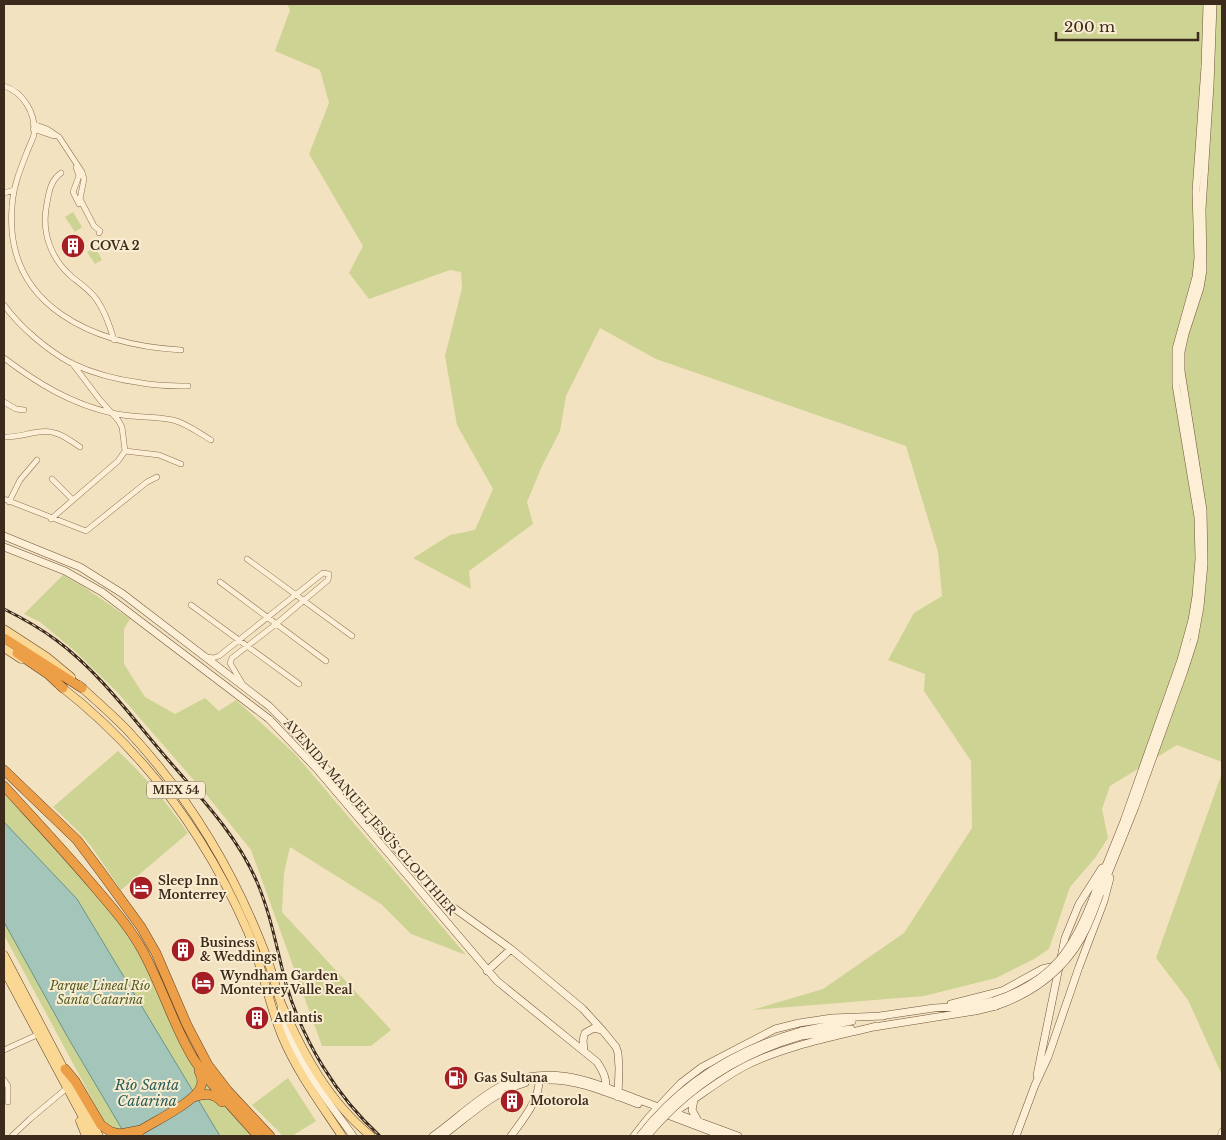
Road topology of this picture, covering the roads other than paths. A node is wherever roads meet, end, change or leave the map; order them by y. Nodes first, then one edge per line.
1 (1207, 4) edge
2 (1213, 4) edge
3 (4, 86) edge
4 (33, 127) junction
5 (61, 173) dead end
6 (14, 190) junction
7 (4, 193) edge
8 (4, 305) edge
9 (114, 340) junction
10 (181, 350) dead end
11 (4, 358) edge
12 (71, 362) junction
13 (188, 386) dead end
14 (4, 402) edge
15 (24, 410) dead end
16 (113, 414) junction
17 (4, 436) edge
18 (211, 440) dead end
19 (80, 447) dead end
20 (124, 451) junction
21 (37, 460) dead end
22 (181, 464) dead end
23 (157, 477) dead end
24 (52, 479) dead end
25 (72, 499) junction
26 (6, 501) edge
27 (51, 519) junction
28 (4, 536) edge
29 (4, 547) edge
30 (247, 559) dead end
31 (220, 582) dead end
32 (296, 595) junction
33 (304, 600) junction
34 (191, 605) dead end
35 (268, 618) junction
36 (276, 624) junction
37 (4, 629) edge
38 (352, 636) dead end
39 (4, 638) edge
40 (239, 640) junction
41 (4, 646) edge
42 (247, 646) junction
43 (203, 656) junction
44 (326, 660) dead end
45 (299, 684) dead end
46 (63, 688) joint
47 (82, 688) junction
48 (245, 688) junction
49 (4, 770) edge
50 (4, 786) edge
51 (1111, 862) junction
52 (512, 950) junction
53 (4, 955) edge
54 (1060, 963) junction
55 (1079, 967) junction
56 (4, 970) edge
57 (488, 971) junction
58 (280, 1002) junction
59 (1052, 1002) junction
60 (1066, 1002) junction
61 (995, 1003) junction
62 (934, 1008) junction
63 (884, 1016) junction
64 (877, 1026) junction
65 (603, 1031) junction
66 (802, 1033) junction
67 (39, 1034) junction
68 (4, 1050) edge
69 (584, 1051) junction
70 (194, 1059) junction
71 (713, 1060) junction
72 (64, 1069) junction
73 (725, 1077) junction
74 (539, 1078) junction
75 (4, 1080) edge
76 (1035, 1085) junction
77 (67, 1088) junction
78 (606, 1089) junction
79 (619, 1094) junction
80 (194, 1097) junction
81 (73, 1100) junction
82 (694, 1100) junction
83 (8, 1102) dead end
84 (647, 1108) junction
85 (658, 1109) junction
86 (672, 1114) junction
87 (649, 1117) junction
88 (698, 1122) junction
89 (1222, 1131) edge
90 (138, 1133) edge
91 (368, 1134) edge
92 (12, 1136) edge
93 (86, 1136) edge
94 (93, 1136) edge
95 (99, 1136) edge
96 (252, 1136) edge
97 (258, 1136) edge
98 (270, 1136) edge
99 (342, 1136) edge
100 (352, 1136) edge
101 (433, 1136) edge
102 (442, 1136) edge
103 (511, 1136) edge
104 (634, 1136) edge
105 (640, 1136) edge
106 (646, 1136) edge
107 (723, 1136) edge
108 (738, 1136) edge
109 (1016, 1136) edge
110 (1220, 1136) edge

1 - 51 main road
2 - 51 main road
3 - 4 street
4 - 4 street
4 - 6 street
5 - 9 street
6 - 7 street
6 - 9 street
8 - 12 street
9 - 10 street
11 - 16 street
12 - 13 street
12 - 16 street
14 - 15 street
16 - 18 street
16 - 20 street
17 - 19 street
20 - 22 street
20 - 25 street
21 - 26 street
23 - 27 street
24 - 25 street
25 - 27 street
26 - 27 street
28 - 43 main road, AVENIDA MANUEL JESÚS CLOUTHIER
29 - 57 main road, AVENIDA MANUEL JESÚS CLOUTHIER
30 - 32 street
31 - 35 street
32 - 33 street
32 - 33 street
32 - 35 street
33 - 36 street
33 - 38 street
34 - 40 street
35 - 36 street
35 - 40 street
36 - 42 street
36 - 44 street
37 - 47 main road, MEX 54
39 - 47 highway
40 - 42 street
40 - 43 street
41 - 46 highway
42 - 45 street
42 - 48 street
43 - 48 main road, AVENIDA MANUEL JESÚS CLOUTHIER
46 - 99 main road, MEX 54
47 - 58 main road, MEX 54
48 - 52 main road, AVENIDA MANUEL JESÚS CLOUTHIER
49 - 98 highway
50 - 70 highway
51 - 54 main road
51 - 55 main road
51 - 61 main road, bridge
52 - 57 main road
52 - 65 main road, AVENIDA MANUEL JESÚS CLOUTHIER
53 - 72 main road
54 - 55 main road
54 - 59 main road
54 - 62 main road
55 - 60 main road
56 - 67 main road
57 - 69 main road, AVENIDA MANUEL JESÚS CLOUTHIER
58 - 91 main road, MEX 54
58 - 100 main road
59 - 60 main road
59 - 76 main road
60 - 76 main road
61 - 62 main road
61 - 64 main road
62 - 63 main road
63 - 66 main road
63 - 71 main road
64 - 66 main road
64 - 73 main road
65 - 69 main road
65 - 79 main road, AVENIDA MANUEL JESÚS CLOUTHIER
66 - 105 main road, bridge
66 - 106 main road, bridge
67 - 68 street
67 - 77 main road
69 - 78 main road, AVENIDA MANUEL JESÚS CLOUTHIER
70 - 80 highway
70 - 97 highway
71 - 73 main road
71 - 85 main road
72 - 90 highway
72 - 95 main road
73 - 82 main road
74 - 78 main road
74 - 101 main road
74 - 102 main road
74 - 103 main road
75 - 83 street
76 - 109 main road
77 - 81 main road
77 - 92 street
78 - 79 main road
79 - 84 main road
79 - 85 main road
80 - 90 highway
80 - 96 highway
81 - 93 main road
81 - 94 main road
82 - 86 main road
82 - 88 main road
84 - 85 main road
84 - 87 main road
85 - 86 main road
85 - 87 main road
86 - 88 main road
86 - 106 main road
86 - 107 main road
87 - 104 main road
88 - 108 main road
89 - 110 street

